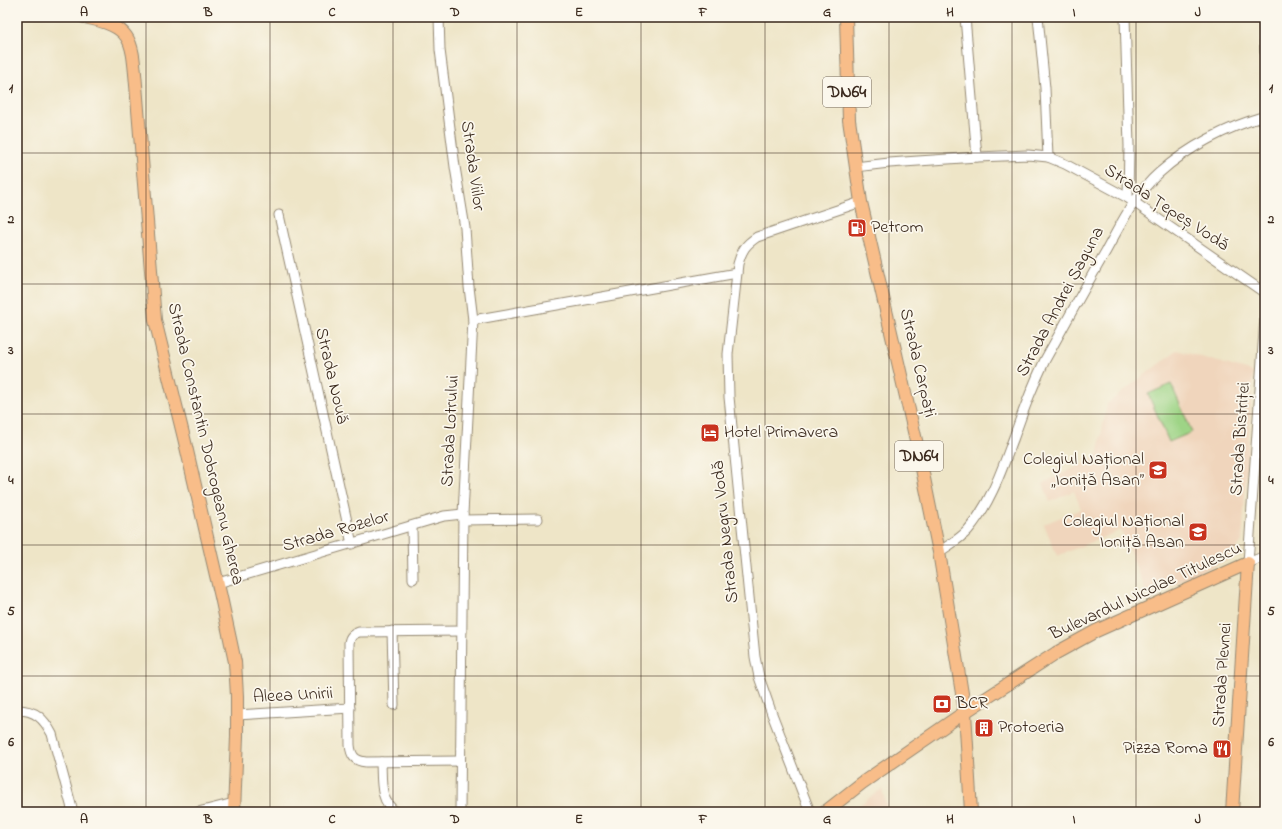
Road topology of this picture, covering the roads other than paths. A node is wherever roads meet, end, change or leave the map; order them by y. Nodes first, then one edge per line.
1 (84, 17) edge
2 (440, 17) edge
3 (846, 17) edge
4 (965, 17) edge
5 (1038, 17) edge
6 (1125, 17) edge
7 (1264, 17) edge
8 (1265, 52) edge
9 (1265, 116) edge
10 (977, 157) junction
11 (1048, 157) junction
12 (855, 167) junction
13 (1131, 200) junction
14 (861, 202) junction
15 (279, 215) dead end
16 (737, 273) junction
17 (1265, 293) edge
18 (1265, 317) edge
19 (473, 320) junction
20 (463, 517) junction
21 (538, 519) dead end
22 (412, 527) junction
23 (352, 544) junction
24 (939, 552) junction
25 (1265, 556) edge
26 (1248, 564) junction
27 (412, 579) dead end
28 (218, 583) junction
29 (392, 631) junction
30 (462, 631) junction
31 (394, 705) dead end
32 (350, 708) junction
33 (17, 710) edge
34 (965, 712) junction
35 (237, 715) junction
36 (460, 761) junction
37 (381, 762) junction
38 (236, 809) edge
39 (73, 812) edge
40 (198, 812) edge
41 (396, 812) edge
42 (460, 812) edge
43 (810, 812) edge
44 (825, 812) edge
45 (971, 812) edge
46 (1232, 812) edge

1 - 28 main road, Strada Constantin Dobrogeanu Gherea
2 - 19 street, Strada Viilor
3 - 12 main road, Strada Carpați / DN64
4 - 10 street
5 - 11 street
6 - 13 street
7 - 8 street
9 - 13 street, Strada Andrei Șaguna
10 - 11 street, Strada Țepeș Vodă
10 - 12 street, Strada Țepeș Vodă
11 - 13 street, Strada Țepeș Vodă
12 - 14 main road, Strada Carpați / DN64
13 - 17 street, Strada Țepeș Vodă
13 - 24 street, Strada Andrei Șaguna
14 - 16 street, Strada Negru Vodă
14 - 24 main road, Strada Carpați / DN64
15 - 23 street, Strada Nouă
16 - 19 street
16 - 43 street, Strada Negru Vodă
18 - 26 street, Strada Bistriței
19 - 20 street, Strada Lotrului
20 - 21 street, Strada Rozelor
20 - 22 street, Strada Rozelor
20 - 30 street, Strada Lotrului
22 - 23 street, Strada Rozelor
22 - 27 street
23 - 28 street, Strada Rozelor
24 - 34 main road, Strada Carpați / DN64
25 - 26 street, Bulevardul Nicolae Titulescu
26 - 34 main road, Bulevardul Nicolae Titulescu
26 - 46 main road, Strada Plevnei
28 - 35 main road, Strada Constantin Dobrogeanu Gherea
29 - 30 street
29 - 31 street
29 - 32 street
30 - 36 street, Strada Lotrului
32 - 35 street, Aleea Unirii
32 - 37 street
33 - 39 street
34 - 44 main road, Bulevardul Nicolae Titulescu
34 - 45 main road, Strada Carpați
35 - 38 main road, Strada Constantin Dobrogeanu Gherea
36 - 37 street
36 - 42 street, Strada Lotrului
37 - 41 street
38 - 40 street

